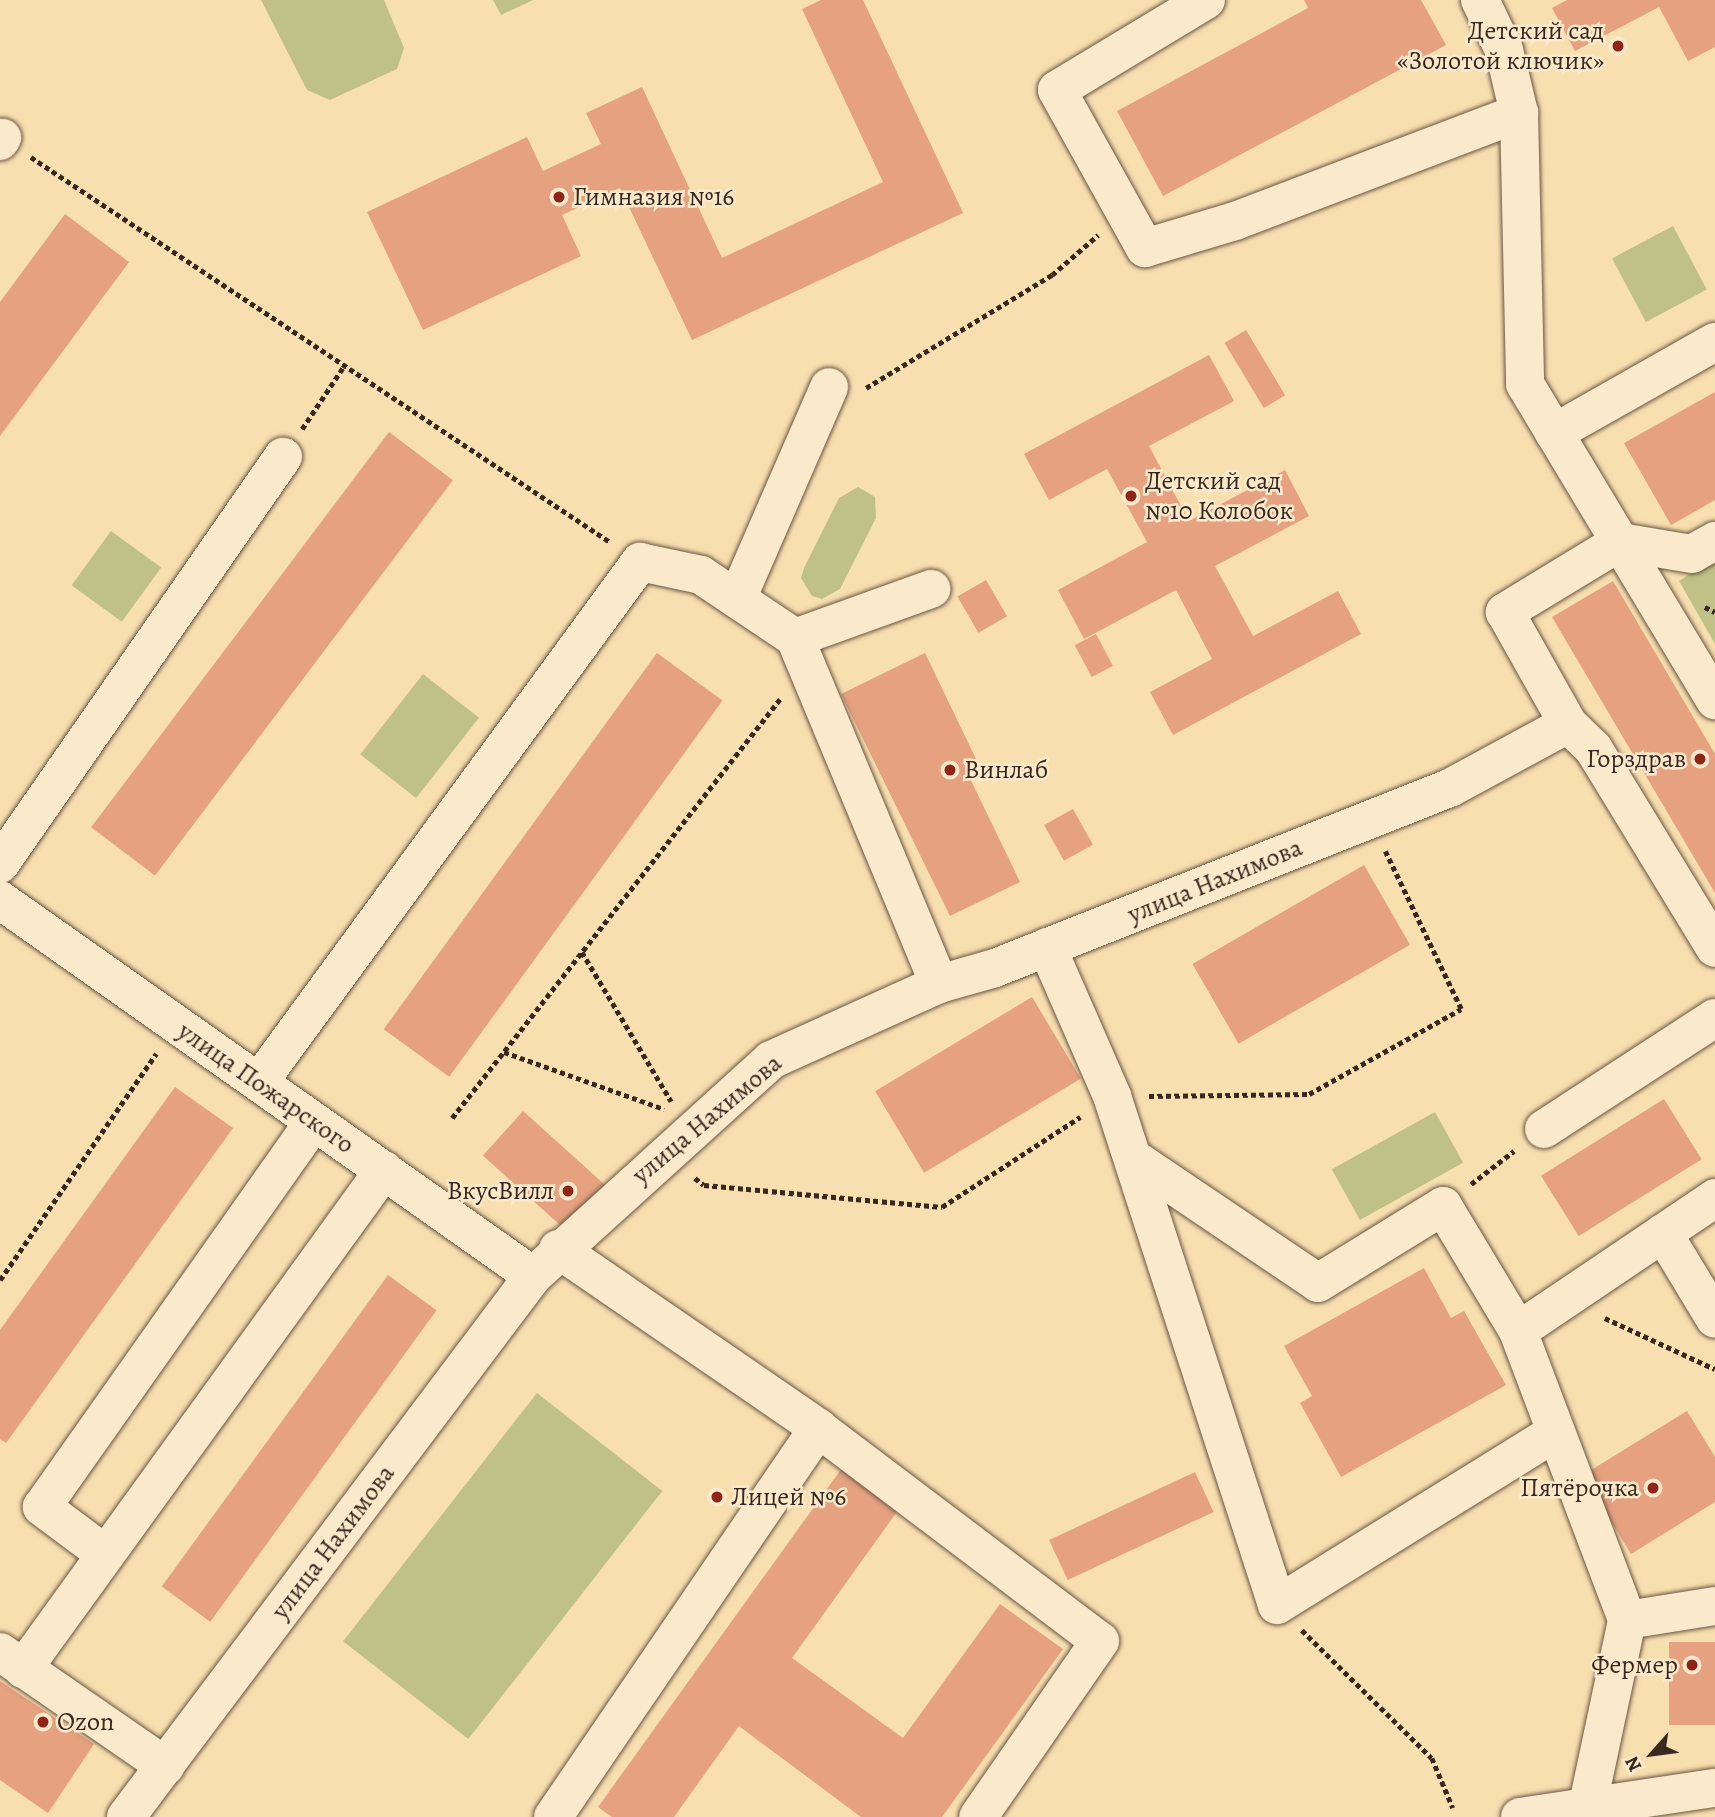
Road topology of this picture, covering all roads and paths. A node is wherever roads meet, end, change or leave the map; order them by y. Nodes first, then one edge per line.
1 (1206, 0) edge
2 (1480, 0) edge
3 (1519, 113) junction
4 (1, 139) edge
5 (1124, 211) junction
6 (1715, 342) edge
7 (344, 366) junction
8 (825, 395) joint
9 (1554, 433) junction
10 (284, 457) joint
11 (1715, 541) edge
12 (1620, 542) junction
13 (640, 562) junction
14 (931, 589) dead end
15 (737, 599) junction
16 (801, 652) junction
17 (1715, 699) edge
18 (1568, 724) junction
19 (1370, 820) junction
20 (0, 864) edge
21 (0, 900) edge
22 (1047, 947) junction
23 (1715, 948) edge
24 (582, 952) junction
25 (939, 984) junction
26 (1715, 1018) edge
27 (177, 1025) junction
28 (504, 1052) junction
29 (259, 1082) junction
30 (1112, 1096) junction
31 (452, 1118) dead end
32 (314, 1122) junction
33 (1544, 1129) joint
34 (1133, 1158) junction
35 (384, 1170) junction
36 (687, 1171) dead end
37 (1715, 1198) edge
38 (1443, 1206) junction
39 (1663, 1233) junction
40 (545, 1263) junction
41 (0, 1280) edge
42 (1565, 1300) junction
43 (1715, 1319) edge
44 (1518, 1331) junction
45 (1715, 1369) edge
46 (818, 1428) junction
47 (1553, 1434) junction
48 (106, 1554) junction
49 (1277, 1605) junction
50 (1715, 1606) edge
51 (1628, 1620) junction
52 (11, 1660) edge
53 (165, 1766) junction
54 (1715, 1788) edge
55 (1588, 1804) junction
56 (1453, 1808) dead end
57 (126, 1817) edge
58 (553, 1817) edge
59 (978, 1817) edge
60 (1520, 1817) edge

1 - 5 street
2 - 3 street
3 - 5 street
3 - 9 street
4 - 7 path
5 - 8 path
6 - 9 street
7 - 10 path
7 - 13 path
8 - 15 street
9 - 12 street
10 - 20 street
11 - 12 street
12 - 17 street
12 - 18 street
13 - 15 street
13 - 29 street
14 - 16 street
15 - 16 street
16 - 24 path
16 - 25 street
18 - 19 street, улица Нахимова
18 - 23 street
19 - 22 street, улица Нахимова
19 - 30 path
21 - 27 street, улица Пожарского
22 - 25 street, улица Нахимова
22 - 30 street
24 - 28 path
24 - 28 path
25 - 40 street, улица Нахимова
26 - 33 street
27 - 29 street, улица Пожарского
27 - 41 path
28 - 31 path
29 - 32 street, улица Пожарского
30 - 34 street
30 - 36 path
32 - 35 street, улица Пожарского
32 - 48 street
33 - 38 path
34 - 38 street
34 - 49 street
35 - 40 street, улица Пожарского
35 - 48 street
37 - 39 street
38 - 44 street
39 - 42 street
39 - 43 street
40 - 46 street, улица Пожарского
40 - 53 street, улица Нахимова
42 - 44 street
42 - 45 path
44 - 47 street
46 - 58 street
46 - 59 street, улица Пожарского
47 - 49 street
47 - 51 street
48 - 52 street
49 - 56 path
50 - 51 street
51 - 55 street
52 - 53 street
53 - 57 street, улица Нахимова
54 - 55 street
55 - 60 street

